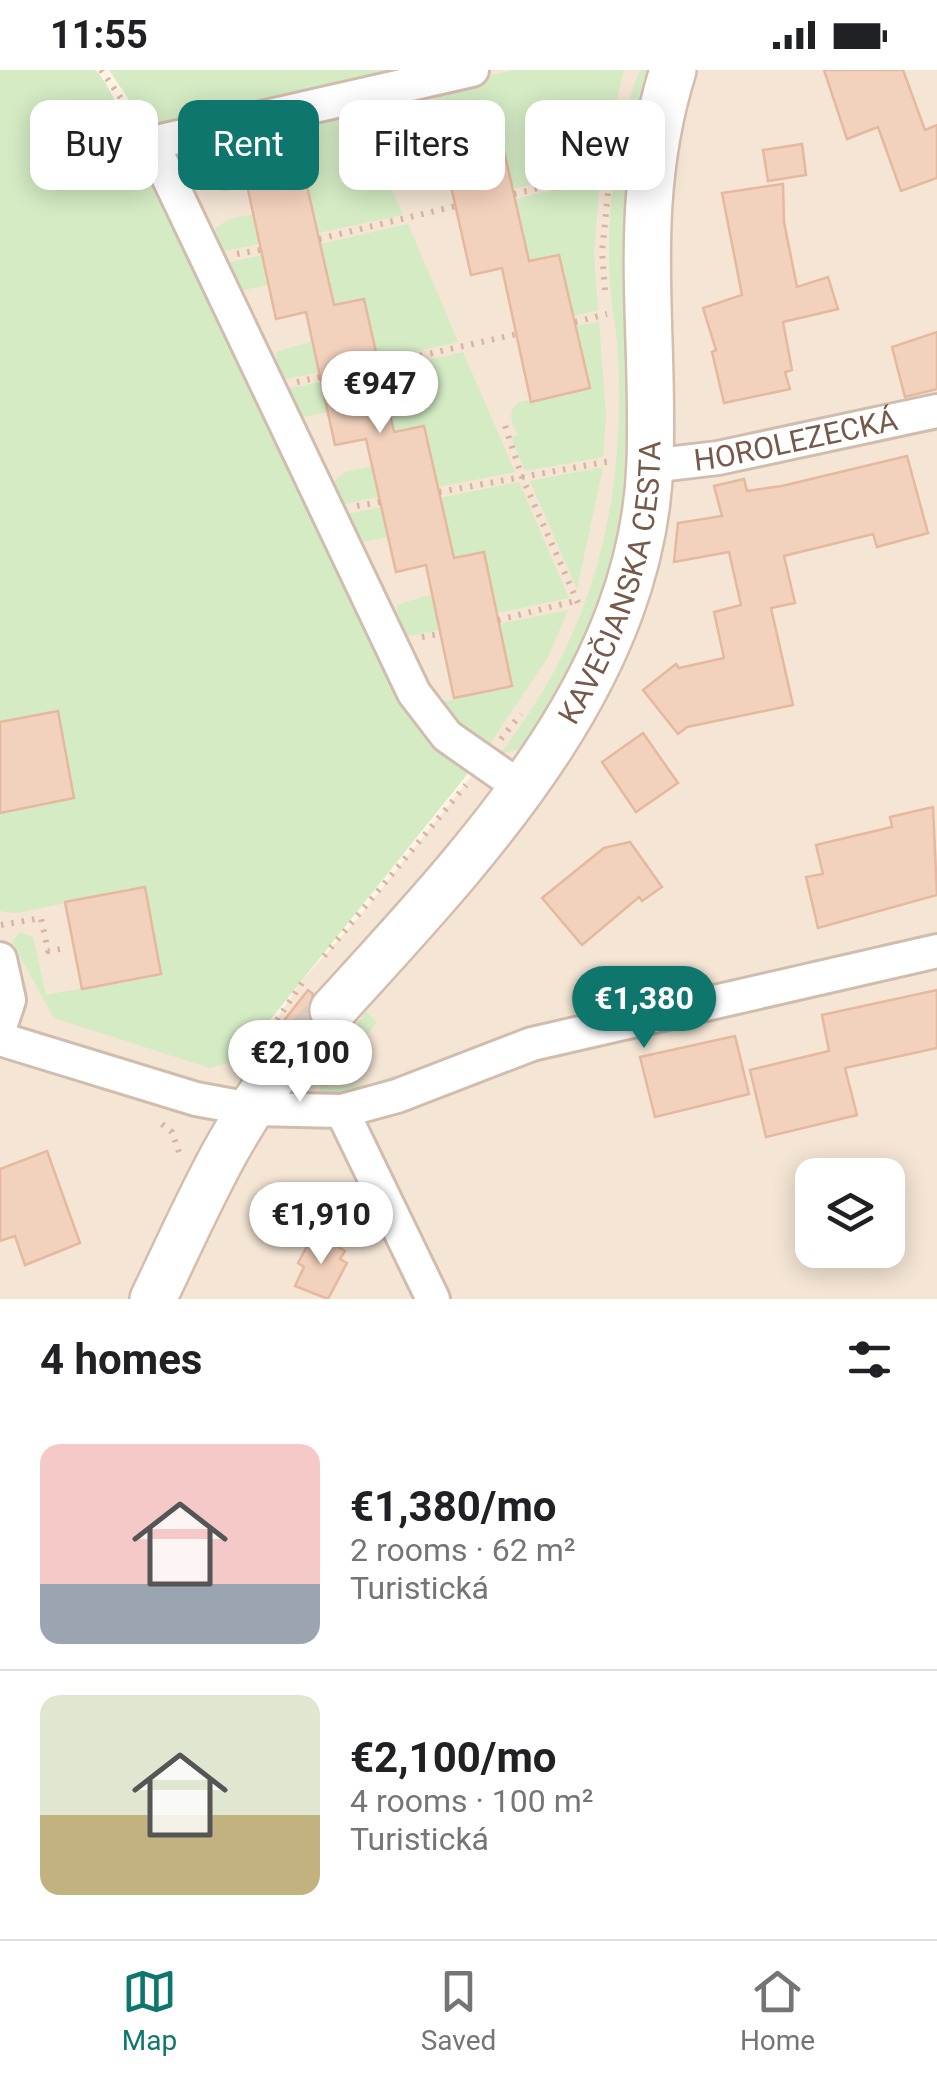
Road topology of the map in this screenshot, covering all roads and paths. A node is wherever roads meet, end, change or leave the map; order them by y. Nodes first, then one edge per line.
1 (102, 70) edge
2 (472, 70) edge
3 (673, 70) edge
4 (123, 100) edge
5 (158, 142) edge
6 (158, 156) edge
7 (531, 190) edge
8 (607, 190) edge
9 (514, 194) dead end
10 (456, 206) dead end
11 (320, 238) dead end
12 (608, 314) junction
13 (575, 322) dead end
14 (609, 332) dead end
15 (516, 334) dead end
16 (379, 365) dead end
17 (937, 411) edge
18 (505, 426) dead end
19 (612, 442) dead end
20 (623, 468) junction
21 (522, 477) junction
22 (439, 492) dead end
23 (586, 586) dead end
24 (577, 603) junction
25 (498, 620) dead end
26 (571, 622) dead end
27 (525, 709) dead end
28 (502, 774) junction
29 (0, 926) edge
30 (61, 949) dead end
31 (937, 951) edge
32 (0, 959) edge
33 (333, 1010) tunnel mouth
34 (0, 1027) edge
35 (0, 1039) edge
36 (282, 1042) joint
37 (250, 1109) junction
38 (342, 1111) junction
39 (146, 1117) dead end
40 (182, 1164) dead end
41 (153, 1299) edge
42 (432, 1299) edge

1 - 4 path
2 - 5 street
3 - 20 street, KAVEČIANSKA CESTA
6 - 28 street
7 - 9 path
8 - 12 path
10 - 11 path
12 - 13 path
12 - 14 path
15 - 16 path
17 - 20 street, HOROLEZECKÁ
18 - 21 path
19 - 20 path
20 - 21 path
20 - 28 street, KAVEČIANSKA CESTA
21 - 22 path
21 - 24 path
23 - 24 path
24 - 25 path
24 - 26 path
27 - 28 path
28 - 33 street, KAVEČIANSKA CESTA
28 - 36 path
29 - 30 path
31 - 38 street
32 - 34 street
35 - 37 street
36 - 37 street
37 - 38 street
37 - 41 street
38 - 42 street
39 - 40 path

